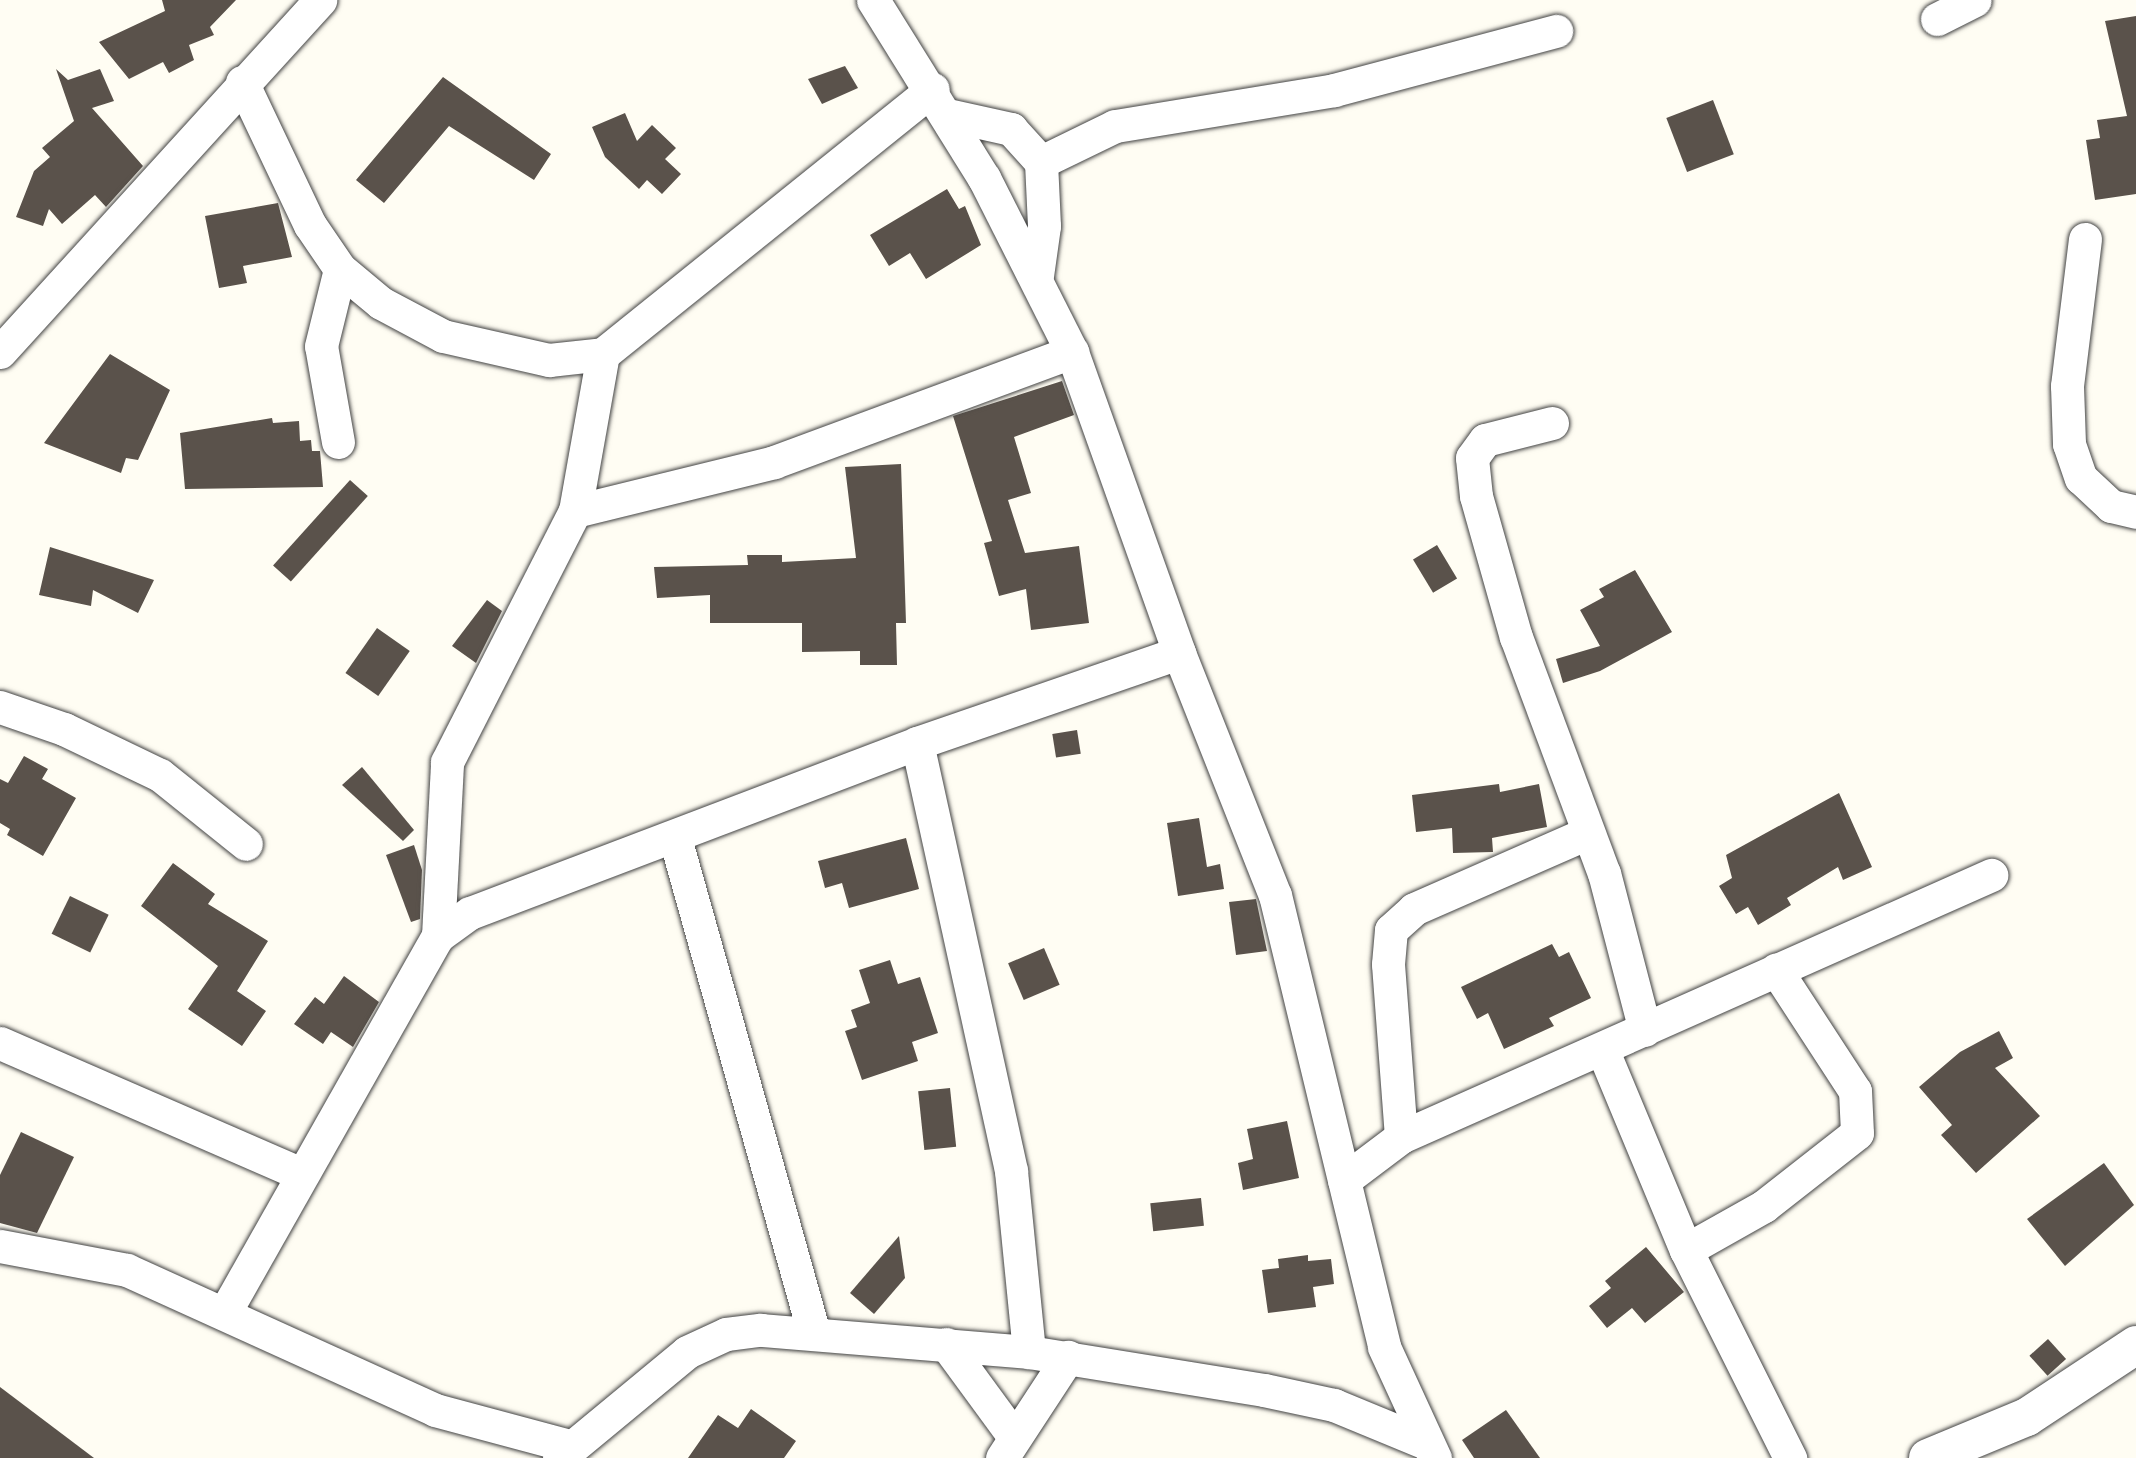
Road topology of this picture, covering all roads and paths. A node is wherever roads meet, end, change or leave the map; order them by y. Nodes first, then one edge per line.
1 (320, 0) edge
2 (873, 0) edge
3 (1975, 0) edge
4 (1937, 19) dead end
5 (1556, 32) dead end
6 (242, 82) junction
7 (941, 102) junction
8 (1041, 162) junction
9 (2085, 239) dead end
10 (340, 269) junction
11 (1037, 276) junction
12 (0, 352) edge
13 (1072, 352) junction
14 (603, 354) junction
15 (1552, 423) dead end
16 (338, 442) dead end
17 (575, 511) junction
18 (2136, 512) edge
19 (1179, 653) junction
20 (0, 707) edge
21 (918, 743) junction
22 (1587, 833) junction
23 (675, 838) junction
24 (246, 844) dead end
25 (1991, 875) dead end
26 (438, 936) junction
27 (1776, 970) junction
28 (1645, 1030) junction
29 (0, 1043) edge
30 (1603, 1051) junction
31 (1401, 1137) junction
32 (301, 1174) junction
33 (1344, 1180) junction
34 (0, 1247) edge
35 (1686, 1250) junction
36 (225, 1312) junction
37 (813, 1330) junction
38 (946, 1344) junction
39 (2136, 1345) edge
40 (1029, 1352) junction
41 (1069, 1357) junction
42 (1008, 1447) edge
43 (1430, 1451) edge
44 (564, 1452) edge
45 (1790, 1458) edge
46 (1928, 1458) edge

1 - 6 street
2 - 7 street
3 - 4 street
5 - 8 street
6 - 10 street
6 - 12 street
7 - 8 street
7 - 11 street
7 - 14 street
8 - 11 street
9 - 18 street
10 - 14 street
10 - 16 street
11 - 13 street
13 - 17 street
13 - 19 street
14 - 17 street
15 - 22 street
17 - 26 street
19 - 21 street
19 - 33 street
20 - 24 street
21 - 23 street
21 - 40 street
22 - 28 street
22 - 31 street
23 - 26 street
23 - 37 street
25 - 27 street
26 - 32 street
27 - 28 street
27 - 35 street
28 - 30 street
29 - 32 street
30 - 31 street
30 - 35 street
31 - 33 street
32 - 36 street
33 - 43 street
34 - 36 street
35 - 45 street
36 - 44 street
37 - 38 street
37 - 44 street
38 - 40 street
38 - 42 street
39 - 46 street
40 - 41 street
41 - 42 street
41 - 43 street

